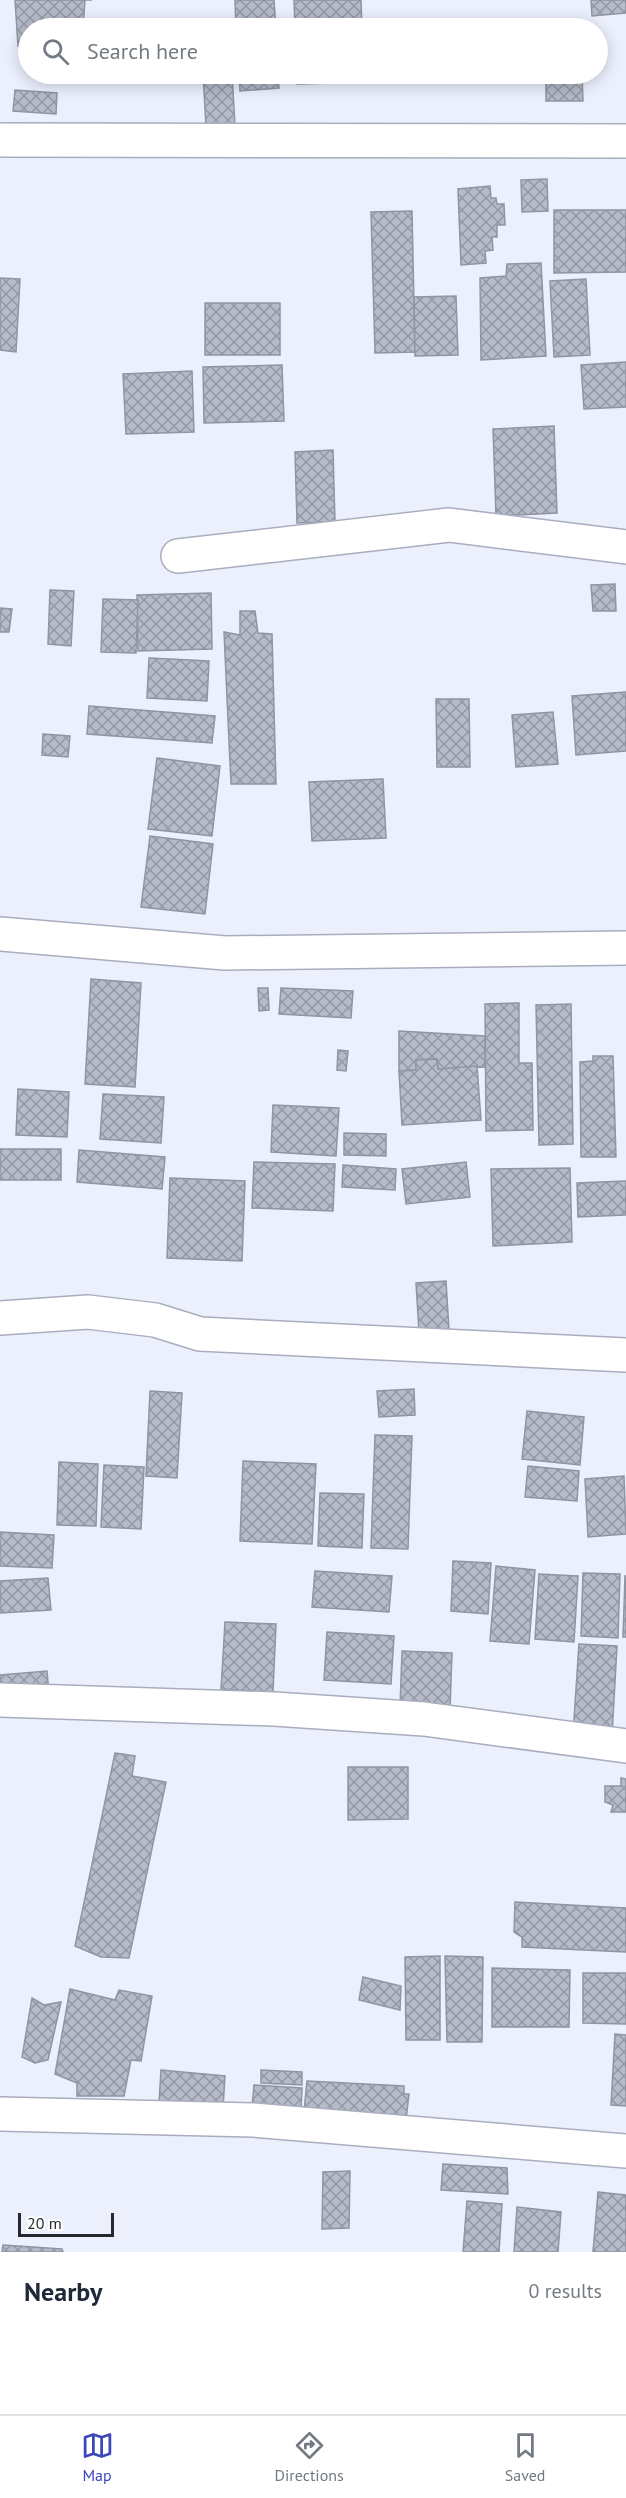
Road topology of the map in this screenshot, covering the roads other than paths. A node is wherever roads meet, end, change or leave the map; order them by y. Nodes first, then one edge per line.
1 (0, 140) edge
2 (626, 141) edge
3 (626, 547) edge
4 (178, 556) dead end
5 (0, 934) edge
6 (626, 948) edge
7 (0, 1318) edge
8 (626, 1355) edge
9 (0, 1700) edge
10 (626, 1746) edge
11 (0, 2114) edge
12 (626, 2151) edge

1 - 2 street
3 - 4 street
5 - 6 street
7 - 8 street
9 - 10 street
11 - 12 street

